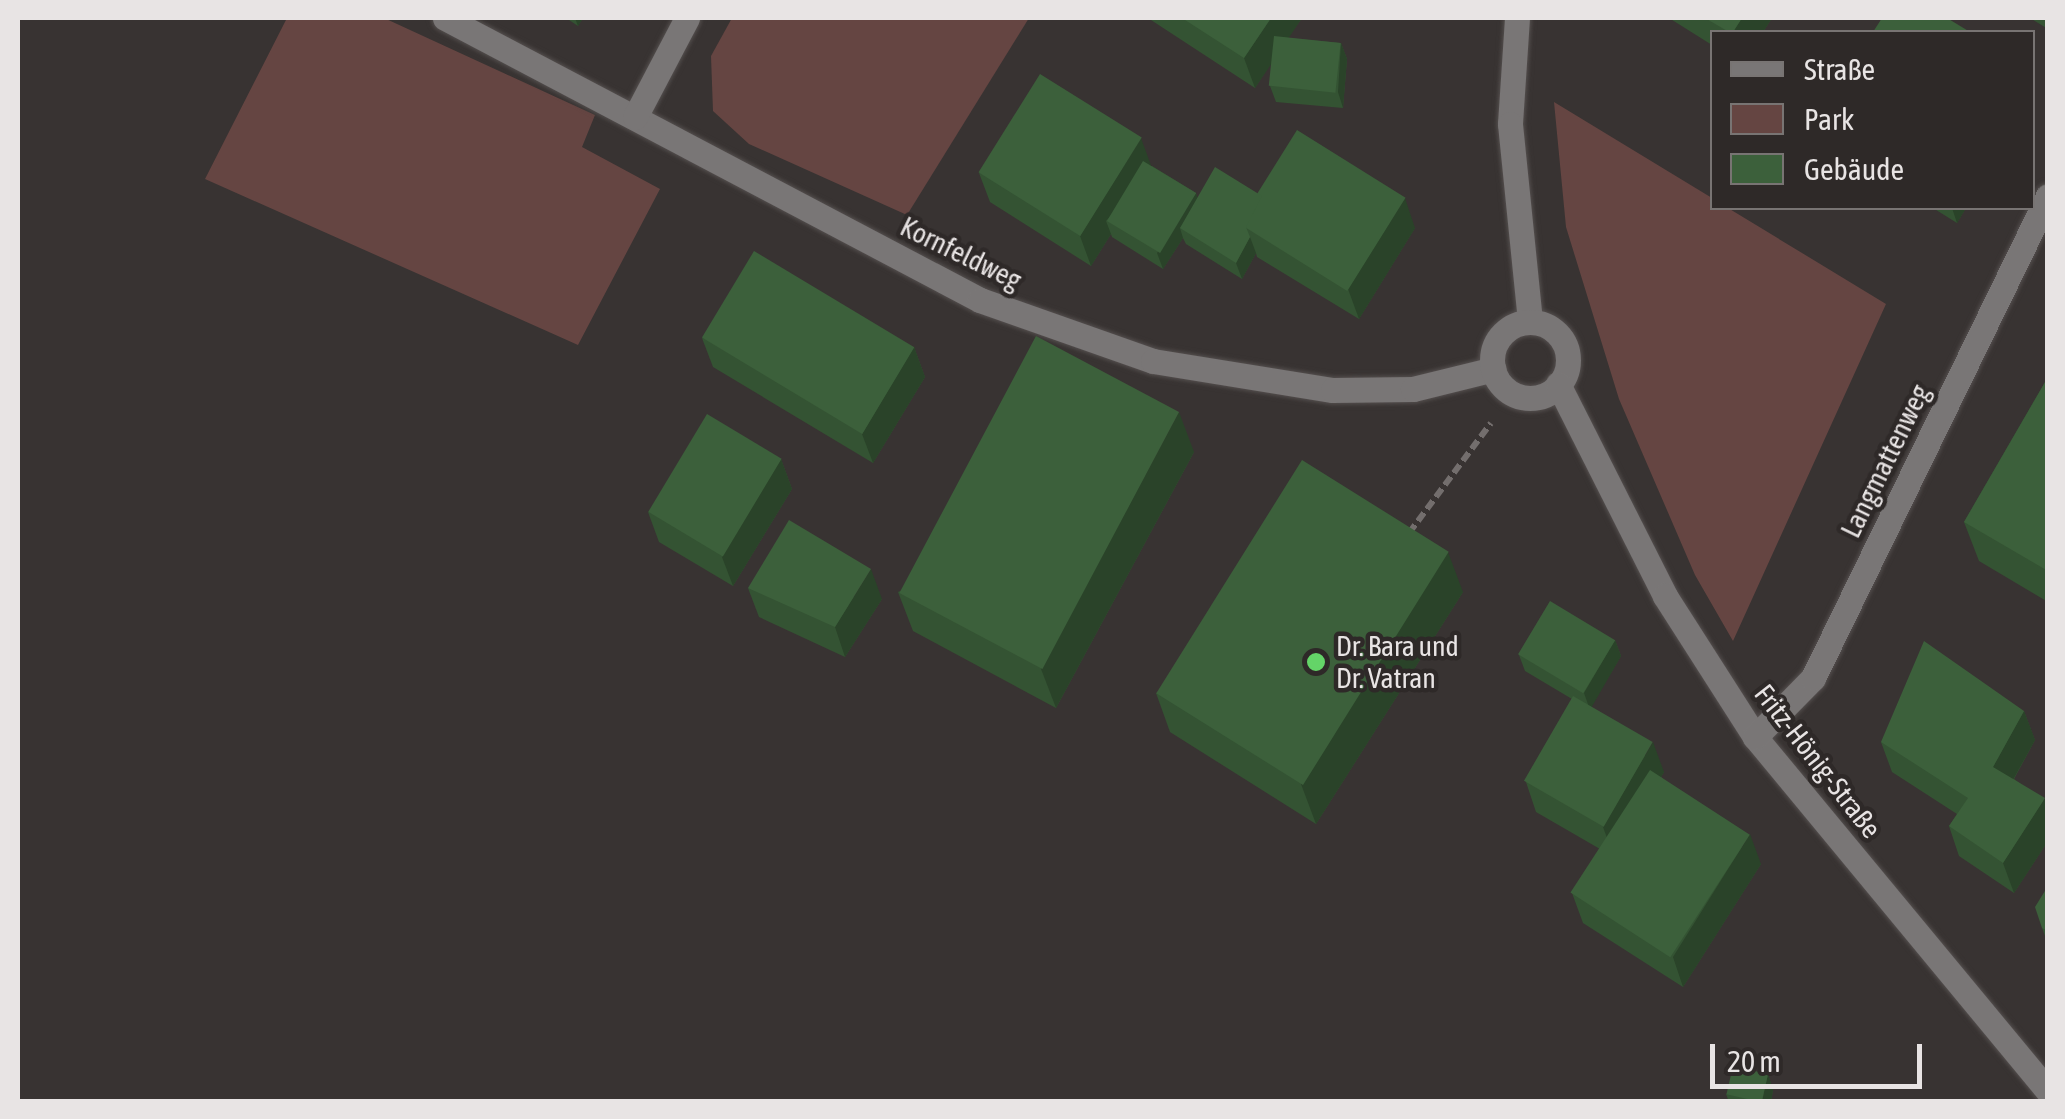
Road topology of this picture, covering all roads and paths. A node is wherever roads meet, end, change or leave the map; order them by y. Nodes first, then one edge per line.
1 (445, 18) edge
2 (687, 18) edge
3 (1517, 18) edge
4 (635, 117) junction
5 (2048, 196) edge
6 (1530, 322) junction
7 (1494, 369) junction
8 (1558, 384) junction
9 (1513, 394) junction
10 (1396, 550) edge
11 (1755, 738) junction
12 (2048, 1090) edge

1 - 4 street, Kornfeldweg
2 - 4 street
3 - 6 street
4 - 7 street, Kornfeldweg
5 - 11 street, Langmattenweg
6 - 7 street
6 - 8 street
7 - 9 street
8 - 9 street
8 - 11 street, Fritz-Hönig-Straße
9 - 10 path
11 - 12 street, Fritz-Hönig-Straße

